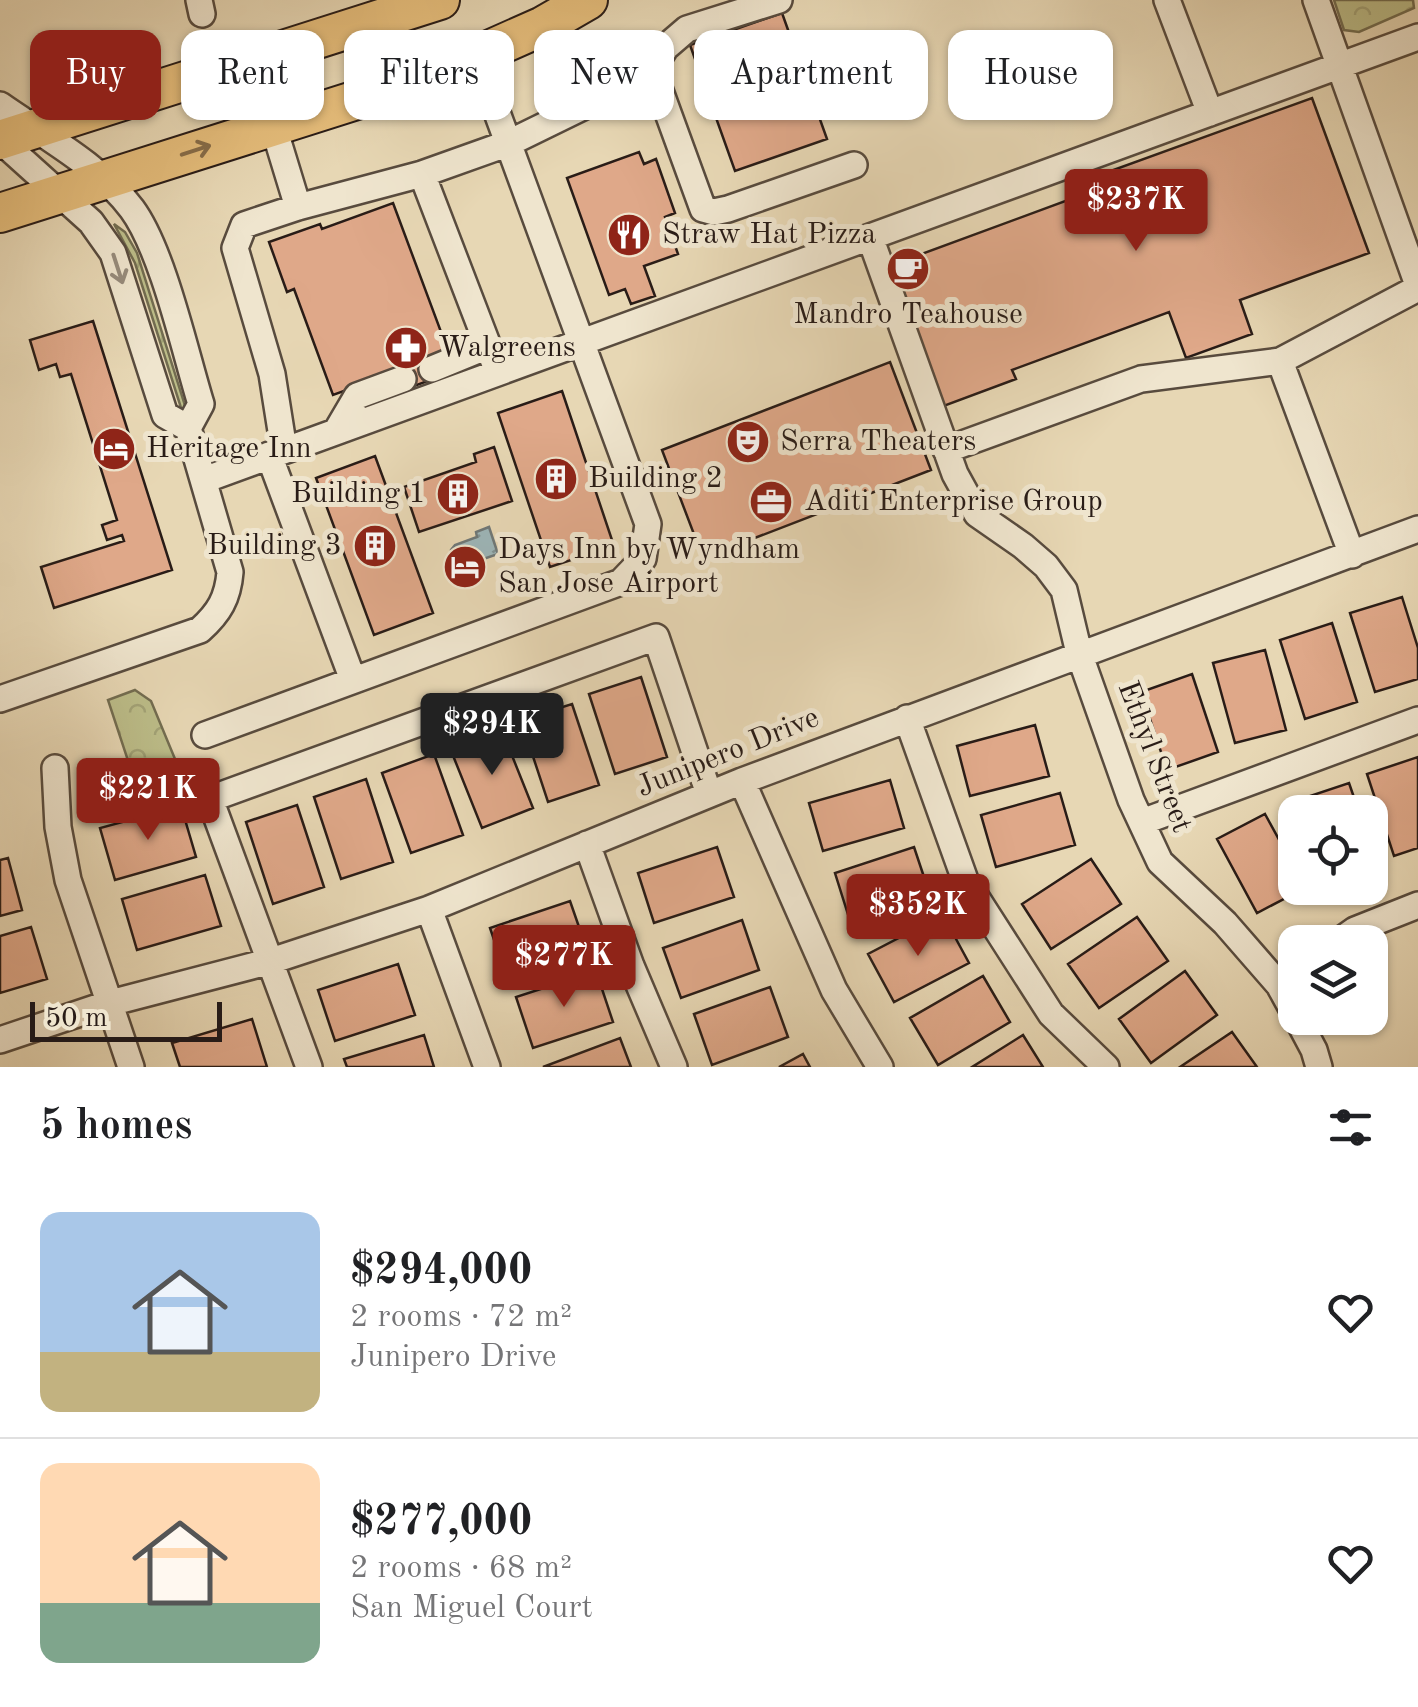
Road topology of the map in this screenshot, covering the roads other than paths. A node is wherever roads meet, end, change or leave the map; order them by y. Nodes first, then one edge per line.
1 (440, 0) edge
2 (588, 0) edge
3 (779, 0) edge
4 (1167, 0) edge
5 (1316, 0) edge
6 (1418, 37) edge
7 (514, 39) edge
8 (674, 41) edge
9 (1342, 65) junction
10 (344, 103) edge
11 (0, 105) edge
12 (1210, 112) junction
13 (500, 120) edge
14 (557, 120) edge
15 (671, 120) edge
16 (273, 125) junction
17 (9, 138) edge
18 (509, 144) junction
19 (854, 165) dead end
20 (422, 174) junction
21 (103, 179) junction
22 (60, 193) junction
23 (298, 207) junction
24 (0, 214) edge
25 (870, 237) junction
26 (1418, 287) edge
27 (582, 341) junction
28 (488, 346) junction
29 (1280, 361) junction
30 (432, 369) dead end
31 (498, 372) junction
32 (402, 380) dead end
33 (188, 428) junction
34 (337, 430) junction
35 (946, 450) junction
36 (277, 452) junction
37 (204, 480) junction
38 (1418, 530) edge
39 (1352, 555) junction
40 (1079, 653) junction
41 (353, 680) junction
42 (0, 700) edge
43 (907, 718) junction
44 (1418, 720) edge
45 (205, 735) dead end
46 (54, 768) dead end
47 (742, 781) junction
48 (708, 794) junction
49 (1142, 822) junction
50 (587, 844) junction
51 (1418, 905) edge
52 (429, 909) junction
53 (1368, 925) edge
54 (272, 962) junction
55 (1278, 971) edge
56 (110, 1002) junction
57 (1306, 1035) edge
58 (0, 1040) edge
59 (131, 1067) edge
60 (309, 1067) edge
61 (487, 1067) edge
62 (674, 1067) edge
63 (880, 1067) edge
64 (1106, 1067) edge
65 (1319, 1067) edge

1 - 17 highway
2 - 7 highway
3 - 8 street
4 - 12 street
5 - 9 street
6 - 9 street
9 - 12 street
9 - 26 street
10 - 16 highway
11 - 17 street
12 - 25 street
13 - 18 street
14 - 18 street
15 - 19 street
21 -> 16 highway
16 - 23 street
17 - 21 street
17 - 22 street
18 - 20 street
18 - 27 street
20 - 23 street
20 - 28 street
21 - 22 highway
21 - 33 street
22 - 24 highway
22 -> 33 street
23 - 36 street
25 - 27 street
25 - 35 street, Ethyl Street
26 - 29 street
27 - 31 street
27 - 41 street
28 - 30 street
28 - 31 street
29 - 35 street
29 - 39 street
31 - 34 street
32 - 34 street
33 - 37 street
34 - 36 street
35 - 40 street, Ethyl Street
36 - 37 street
36 - 41 street
37 - 42 street
38 - 39 street, Junipero Drive
39 - 40 street, Junipero Drive
40 - 43 street, Junipero Drive
40 - 49 street, Ethyl Street
41 - 45 street
43 - 47 street, Junipero Drive
43 - 64 street
44 - 49 street
46 - 56 street
47 - 48 street, Junipero Drive
47 - 63 street
48 - 50 street, Junipero Drive
48 - 54 street
49 - 55 street, Ethyl Street
50 - 52 street, Junipero Drive
50 - 62 street
51 - 53 street
52 - 54 street, Junipero Drive
52 - 61 street
54 - 56 street, Junipero Drive
54 - 60 street
56 - 58 street, Junipero Drive
56 - 59 street
57 - 65 street, Ethyl Street

